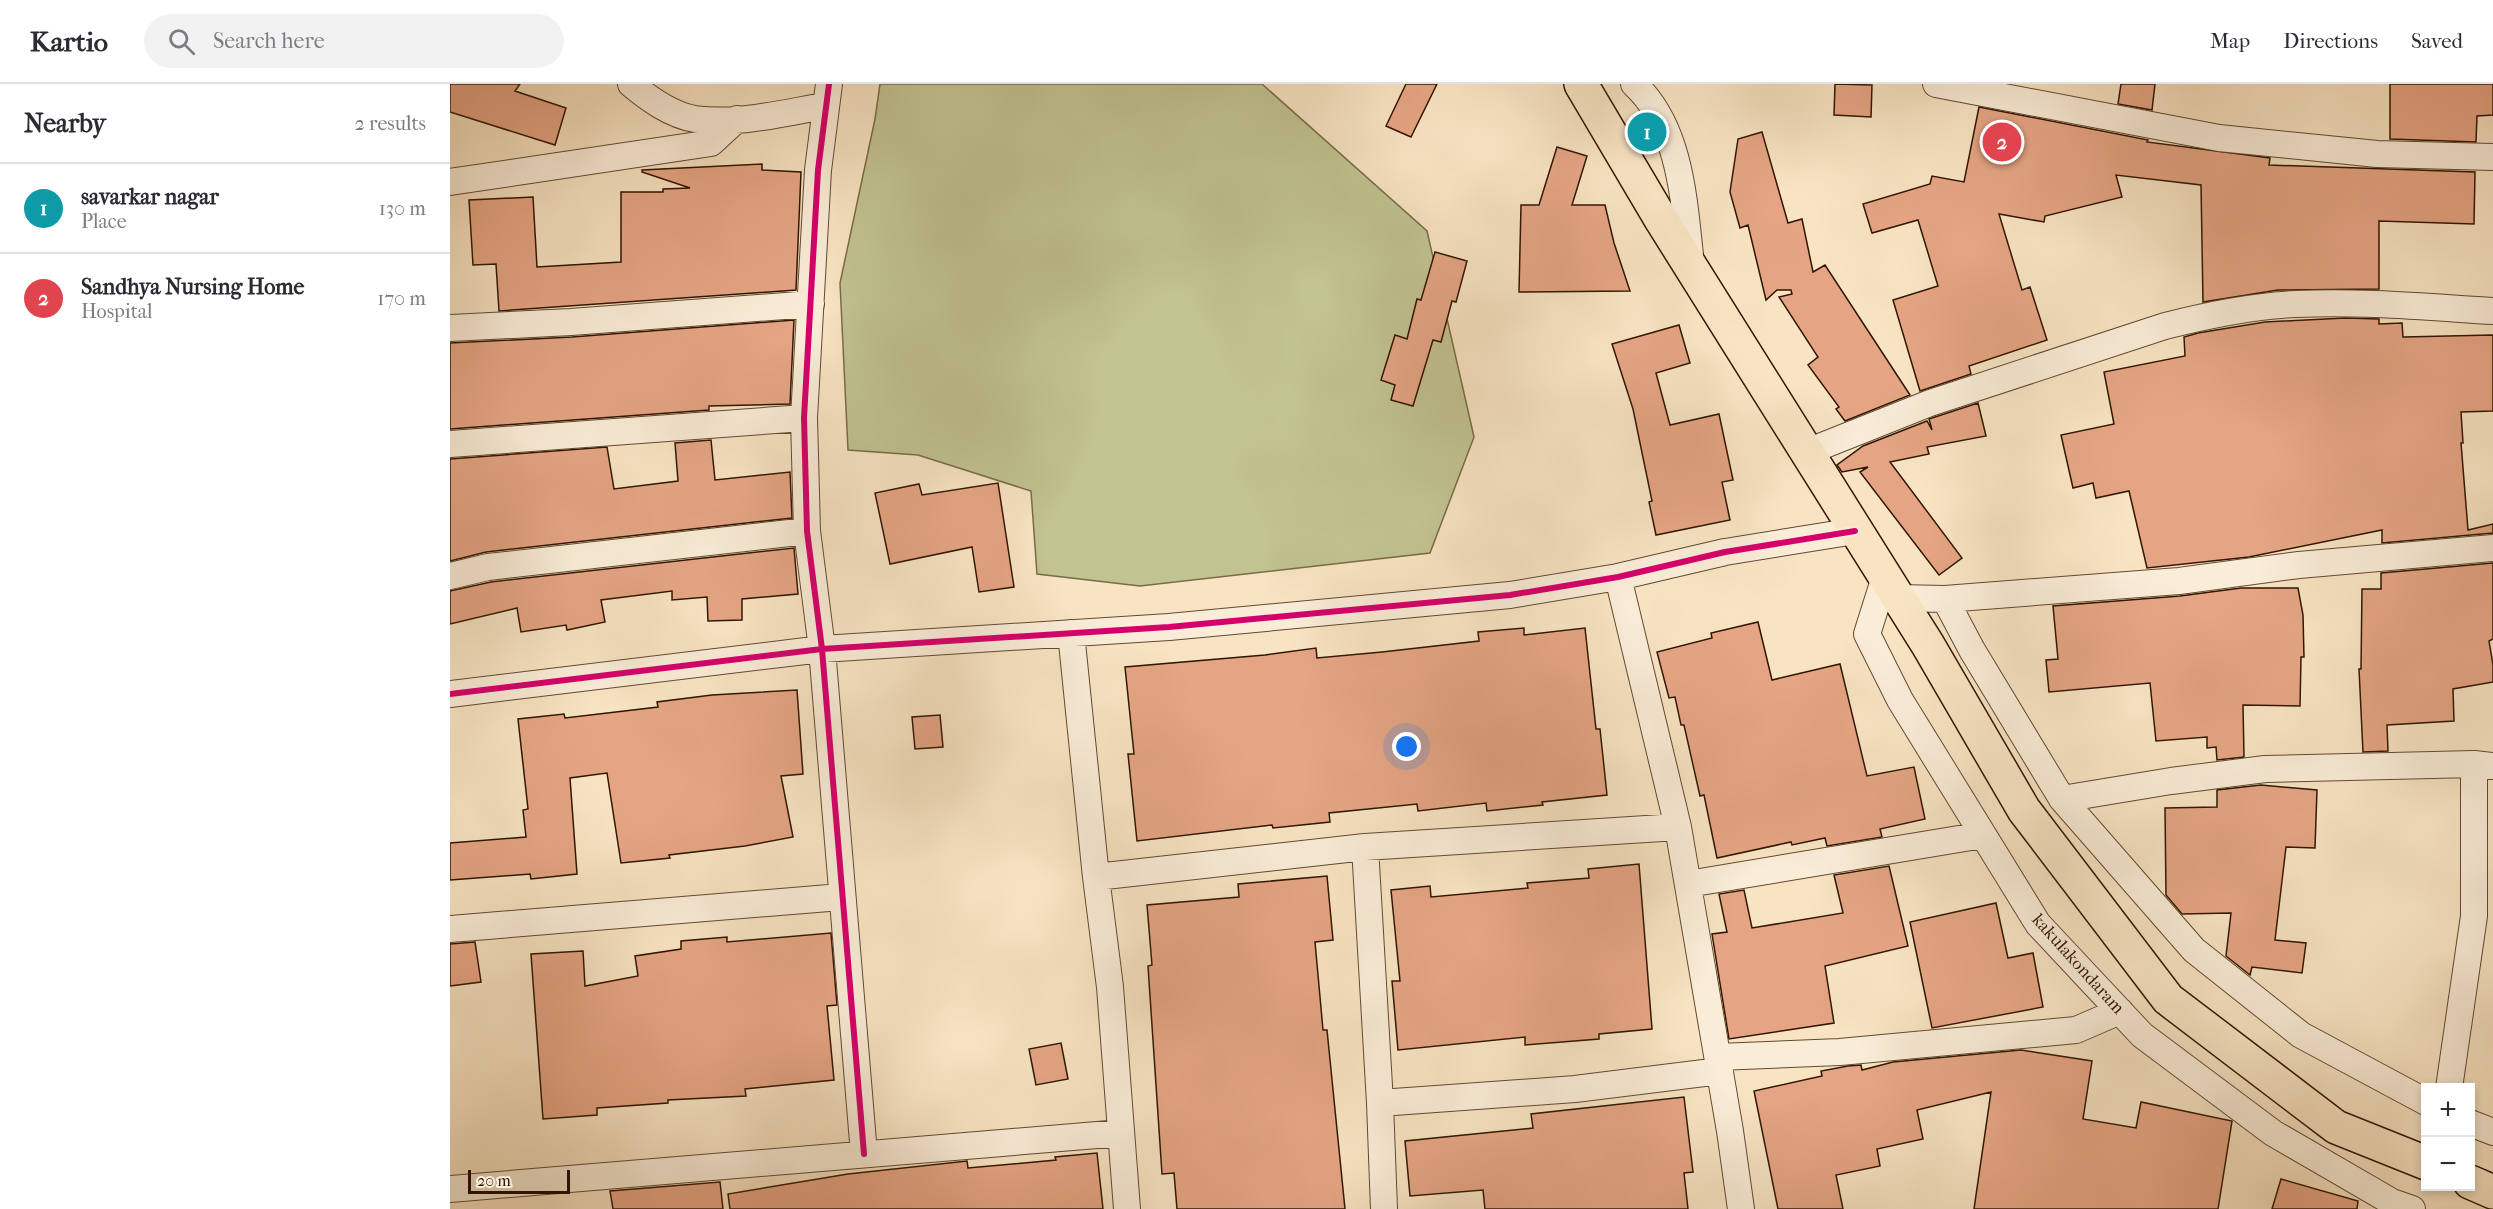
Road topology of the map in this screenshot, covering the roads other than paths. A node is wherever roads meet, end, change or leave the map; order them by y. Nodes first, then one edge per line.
1 (630, 84) edge
2 (1581, 84) edge
3 (1936, 84) edge
4 (1643, 88) edge
5 (826, 95) edge
6 (737, 119) junction
7 (2493, 158) edge
8 (450, 182) edge
9 (1692, 268) junction
10 (811, 304) junction
11 (2493, 311) edge
12 (450, 328) edge
13 (804, 418) junction
14 (450, 444) edge
15 (1808, 452) junction
16 (807, 531) junction
17 (1855, 531) junction
18 (2493, 548) edge
19 (450, 576) edge
20 (1618, 577) junction
21 (1891, 587) junction
22 (1945, 599) junction
23 (1071, 633) junction
24 (822, 649) junction
25 (450, 694) edge
26 (2484, 765) edge
27 (2062, 799) junction
28 (1678, 827) junction
29 (1983, 835) junction
30 (1365, 847) junction
31 (1096, 877) junction
32 (1688, 884) junction
33 (841, 897) junction
34 (450, 929) edge
35 (2120, 1011) junction
36 (1719, 1064) junction
37 (2450, 1083) edge
38 (2421, 1099) edge
39 (1380, 1103) junction
40 (2475, 1125) edge
41 (2493, 1132) edge
42 (1121, 1133) junction
43 (864, 1154) junction
44 (2421, 1161) edge
45 (2475, 1184) edge
46 (450, 1189) edge
47 (2493, 1192) edge
48 (1127, 1209) edge
49 (1384, 1209) edge
50 (1741, 1209) edge
51 (2412, 1209) edge

1 - 6 street
2 - 9 highway
3 - 7 street
4 - 9 street
5 - 6 street
5 - 10 street
6 - 8 street
9 - 15 highway
10 - 12 street
10 - 13 street
11 - 15 street
13 - 14 street
13 - 16 street
15 - 17 highway
16 - 19 street
16 - 24 street
17 - 20 street
17 - 21 highway
18 - 22 street
20 - 23 street
20 - 28 street
21 - 22 street
21 - 29 street, kakulakondaram
21 - 44 highway
22 - 27 street
23 - 24 street
23 - 31 street
24 - 25 street
24 - 33 street
26 - 27 street
26 - 37 street
27 - 38 street
28 - 30 street
28 - 32 street
29 - 32 street
29 - 35 street, kakulakondaram
30 - 31 street
30 - 39 street
31 - 42 street
32 - 36 street
33 - 34 street
33 - 43 street
35 - 36 street
35 - 51 street, kakulakondaram
36 - 39 street
36 - 50 street
39 - 49 street
40 - 41 street
42 - 43 street
42 - 48 street
43 - 46 street
45 - 47 highway

